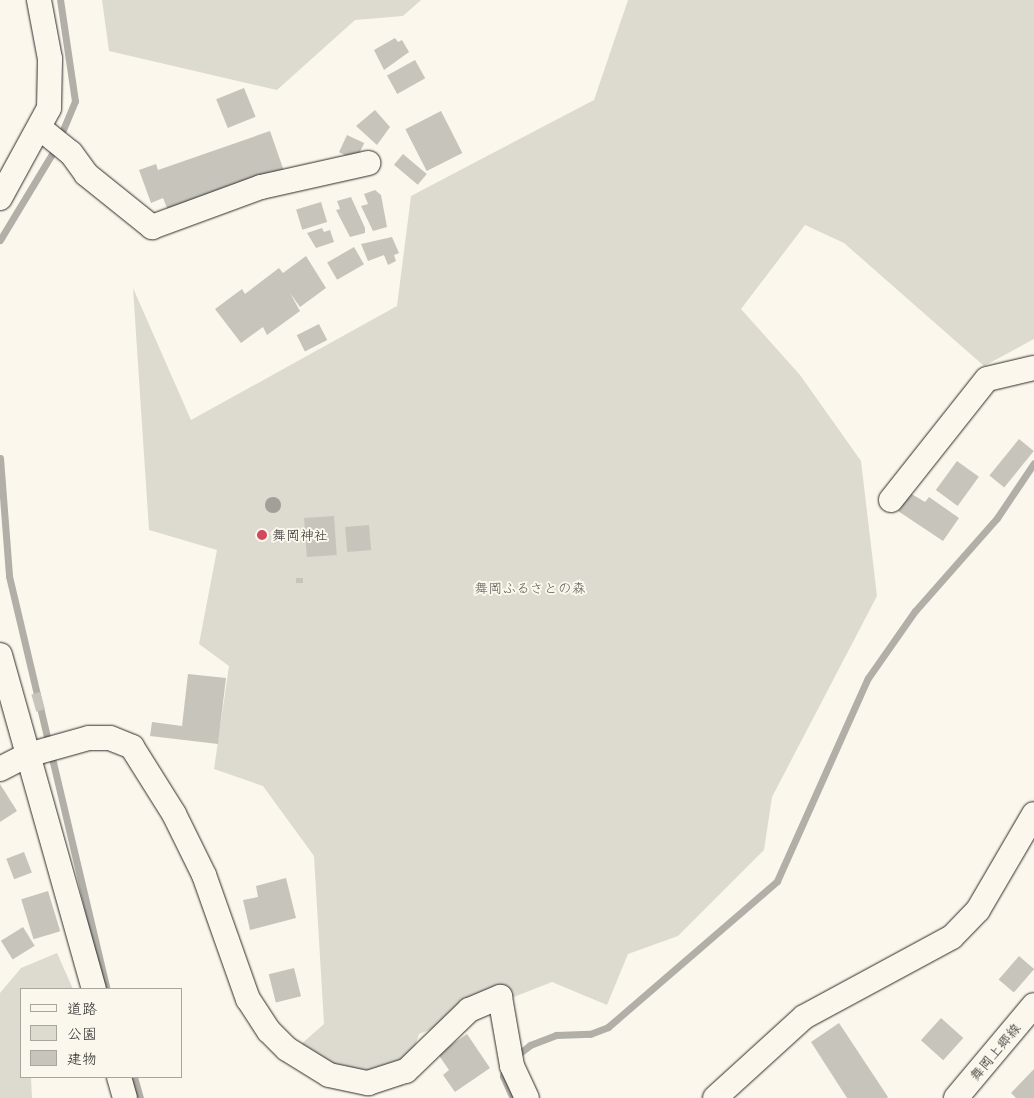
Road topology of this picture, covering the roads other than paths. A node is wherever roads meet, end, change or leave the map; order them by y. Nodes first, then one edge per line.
1 (39, 0) edge
2 (41, 128) junction
3 (368, 163) dead end
4 (0, 198) edge
5 (1034, 368) edge
6 (891, 500) dead end
7 (0, 654) edge
8 (31, 754) junction
9 (0, 769) edge
10 (1034, 814) edge
11 (94, 988) edge
12 (1034, 1005) edge
13 (119, 1078) edge
14 (125, 1098) edge
15 (527, 1098) edge
16 (715, 1098) edge
17 (956, 1098) edge

1 - 2 street
2 - 3 street
2 - 4 street
5 - 6 street
7 - 8 street
8 - 9 street
8 - 11 street
8 - 15 street
10 - 16 street
12 - 17 street, 舞岡上郷線
13 - 14 street

